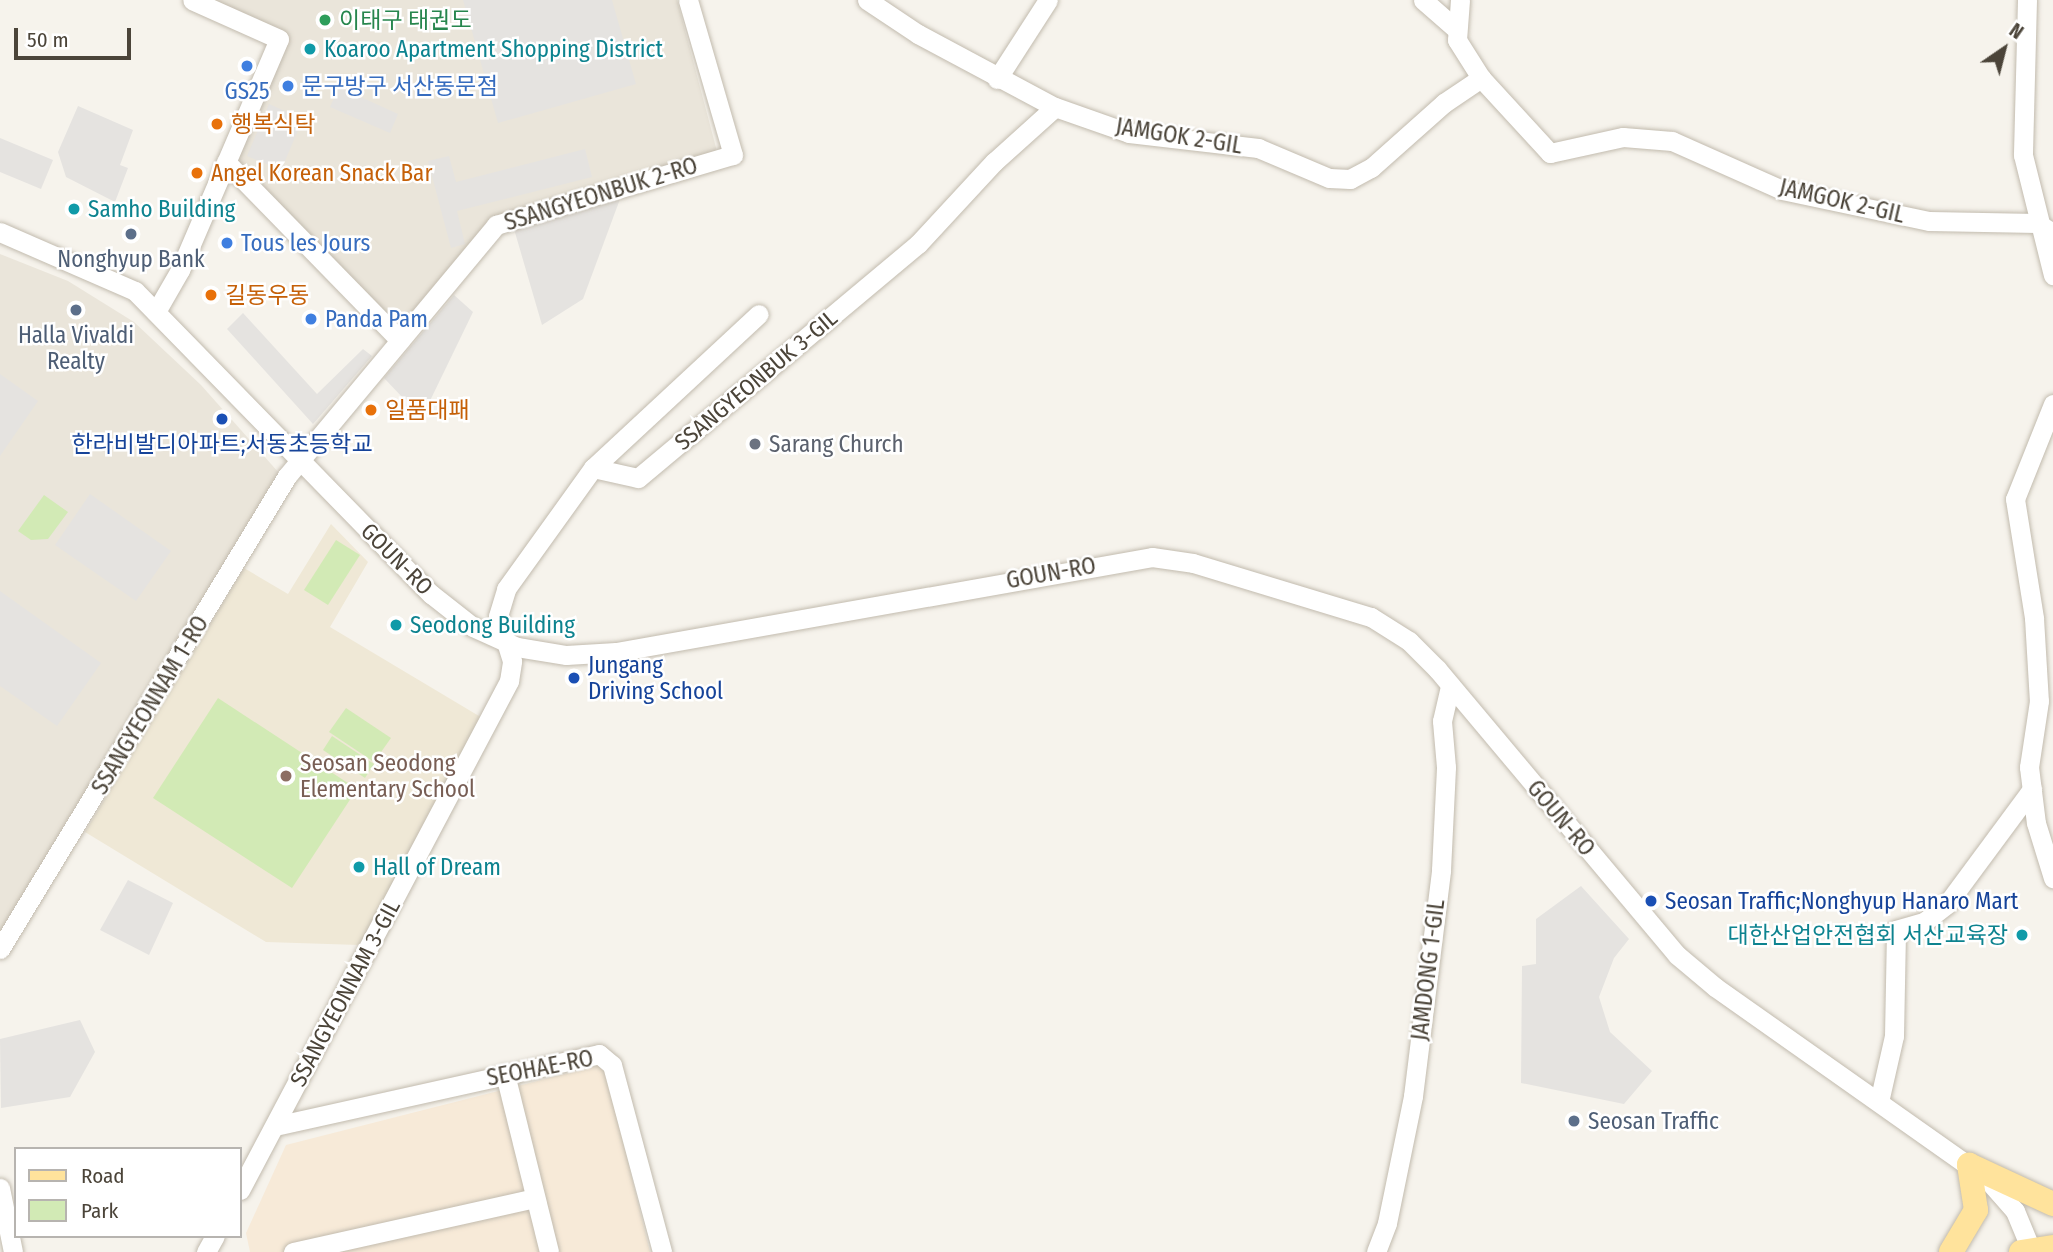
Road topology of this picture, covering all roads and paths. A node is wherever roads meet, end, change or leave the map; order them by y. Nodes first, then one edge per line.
1 (192, 0) edge
2 (688, 0) edge
3 (867, 0) edge
4 (1048, 0) edge
5 (1423, 0) edge
6 (1460, 0) edge
7 (2027, 0) edge
8 (1455, 28) junction
9 (1481, 78) junction
10 (997, 79) junction
11 (1055, 107) junction
12 (226, 162) junction
13 (2045, 228) edge
14 (0, 232) edge
15 (2053, 275) edge
16 (157, 310) junction
17 (759, 314) dead end
18 (400, 340) junction
19 (2053, 404) edge
20 (298, 459) junction
21 (593, 468) junction
22 (506, 643) junction
23 (1450, 685) junction
24 (2032, 789) junction
25 (2053, 878) edge
26 (0, 949) edge
27 (505, 1074) junction
28 (1879, 1102) junction
29 (275, 1126) junction
30 (1969, 1165) junction
31 (242, 1186) edge
32 (0, 1188) edge
33 (535, 1198) junction
34 (2053, 1204) edge
35 (2034, 1250) edge
36 (13, 1252) edge
37 (293, 1252) edge
38 (549, 1252) edge
39 (662, 1252) edge
40 (1376, 1252) edge
41 (1951, 1252) edge

1 - 12 street
2 - 18 street, SSANGYEONBUK 2-RO
3 - 10 street, JAMGOK 2-GIL
4 - 10 street
5 - 8 street
6 - 8 street
7 - 13 street
8 - 9 street, JAMGOK 2-GIL
9 - 11 street, JAMGOK 2-GIL
9 - 13 street, JAMGOK 2-GIL
10 - 11 street, JAMGOK 2-GIL
11 - 21 street, SSANGYEONBUK 3-GIL
12 - 16 street
12 - 18 street
13 - 15 street
14 - 16 street, GOUN-RO
16 - 20 street, GOUN-RO
17 - 21 street
18 - 20 street, SSANGYEONNAM 1-RO
19 - 24 street
20 - 22 street, GOUN-RO
20 - 26 street, SSANGYEONNAM 1-RO
21 - 22 street
22 - 23 street, GOUN-RO
22 - 29 street, SSANGYEONNAM 3-GIL
23 - 28 street, GOUN-RO
23 - 40 street, JAMDONG 1-GIL
24 - 25 street
24 - 28 street
27 - 29 street, SEOHAE-RO
27 - 33 street
27 - 39 street, SEOHAE-RO
28 - 30 street, GOUN-RO
29 - 31 street, SSANGYEONNAM 3-GIL
30 - 34 main road
30 - 35 street, GOUN-RO
30 - 41 main road
32 - 36 street
33 - 37 street
33 - 38 street

